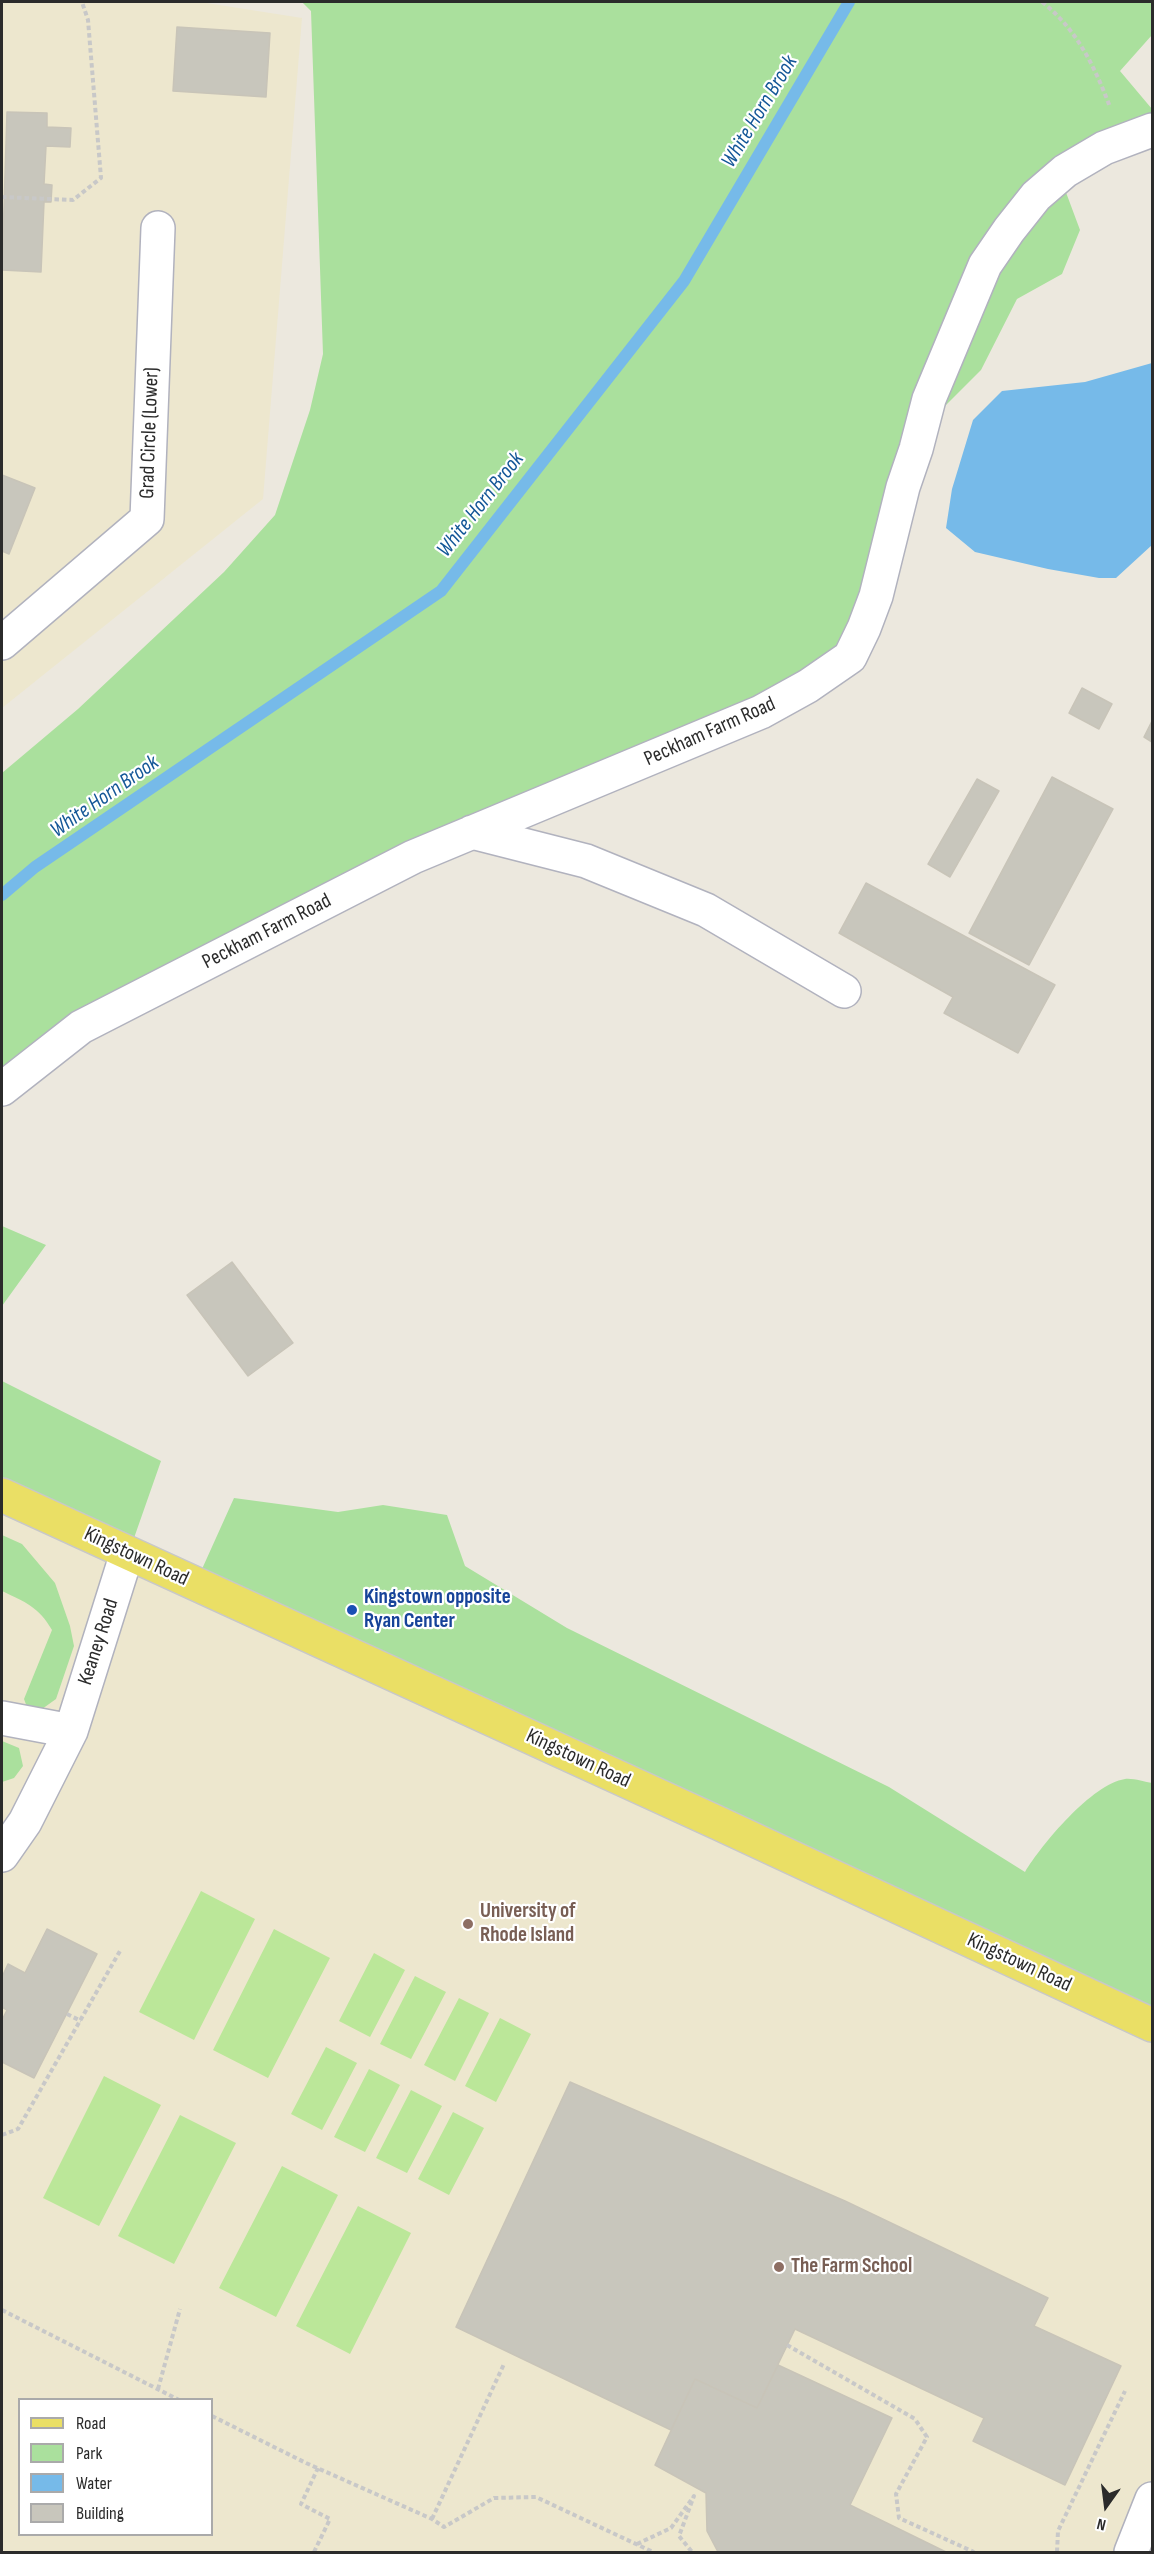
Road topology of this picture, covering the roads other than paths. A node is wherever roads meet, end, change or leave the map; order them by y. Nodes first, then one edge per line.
1 (1138, 135) edge
2 (158, 228) dead end
3 (2, 643) edge
4 (472, 832) junction
5 (844, 991) dead end
6 (2, 1089) edge
7 (2, 1495) edge
8 (127, 1553) junction
9 (2, 1718) edge
10 (71, 1731) junction
11 (2, 1855) edge
12 (1152, 2025) edge
13 (1152, 2499) edge
14 (1131, 2553) edge

1 - 4 street, Peckham Farm Road
2 - 3 street, Grad Circle (Lower)
4 - 5 street
4 - 6 street, Peckham Farm Road
7 - 8 main road, Kingstown Road
8 - 10 street, Keaney Road
8 - 12 main road, Kingstown Road
9 - 10 street
10 - 11 street, Keaney Road
13 - 14 street

